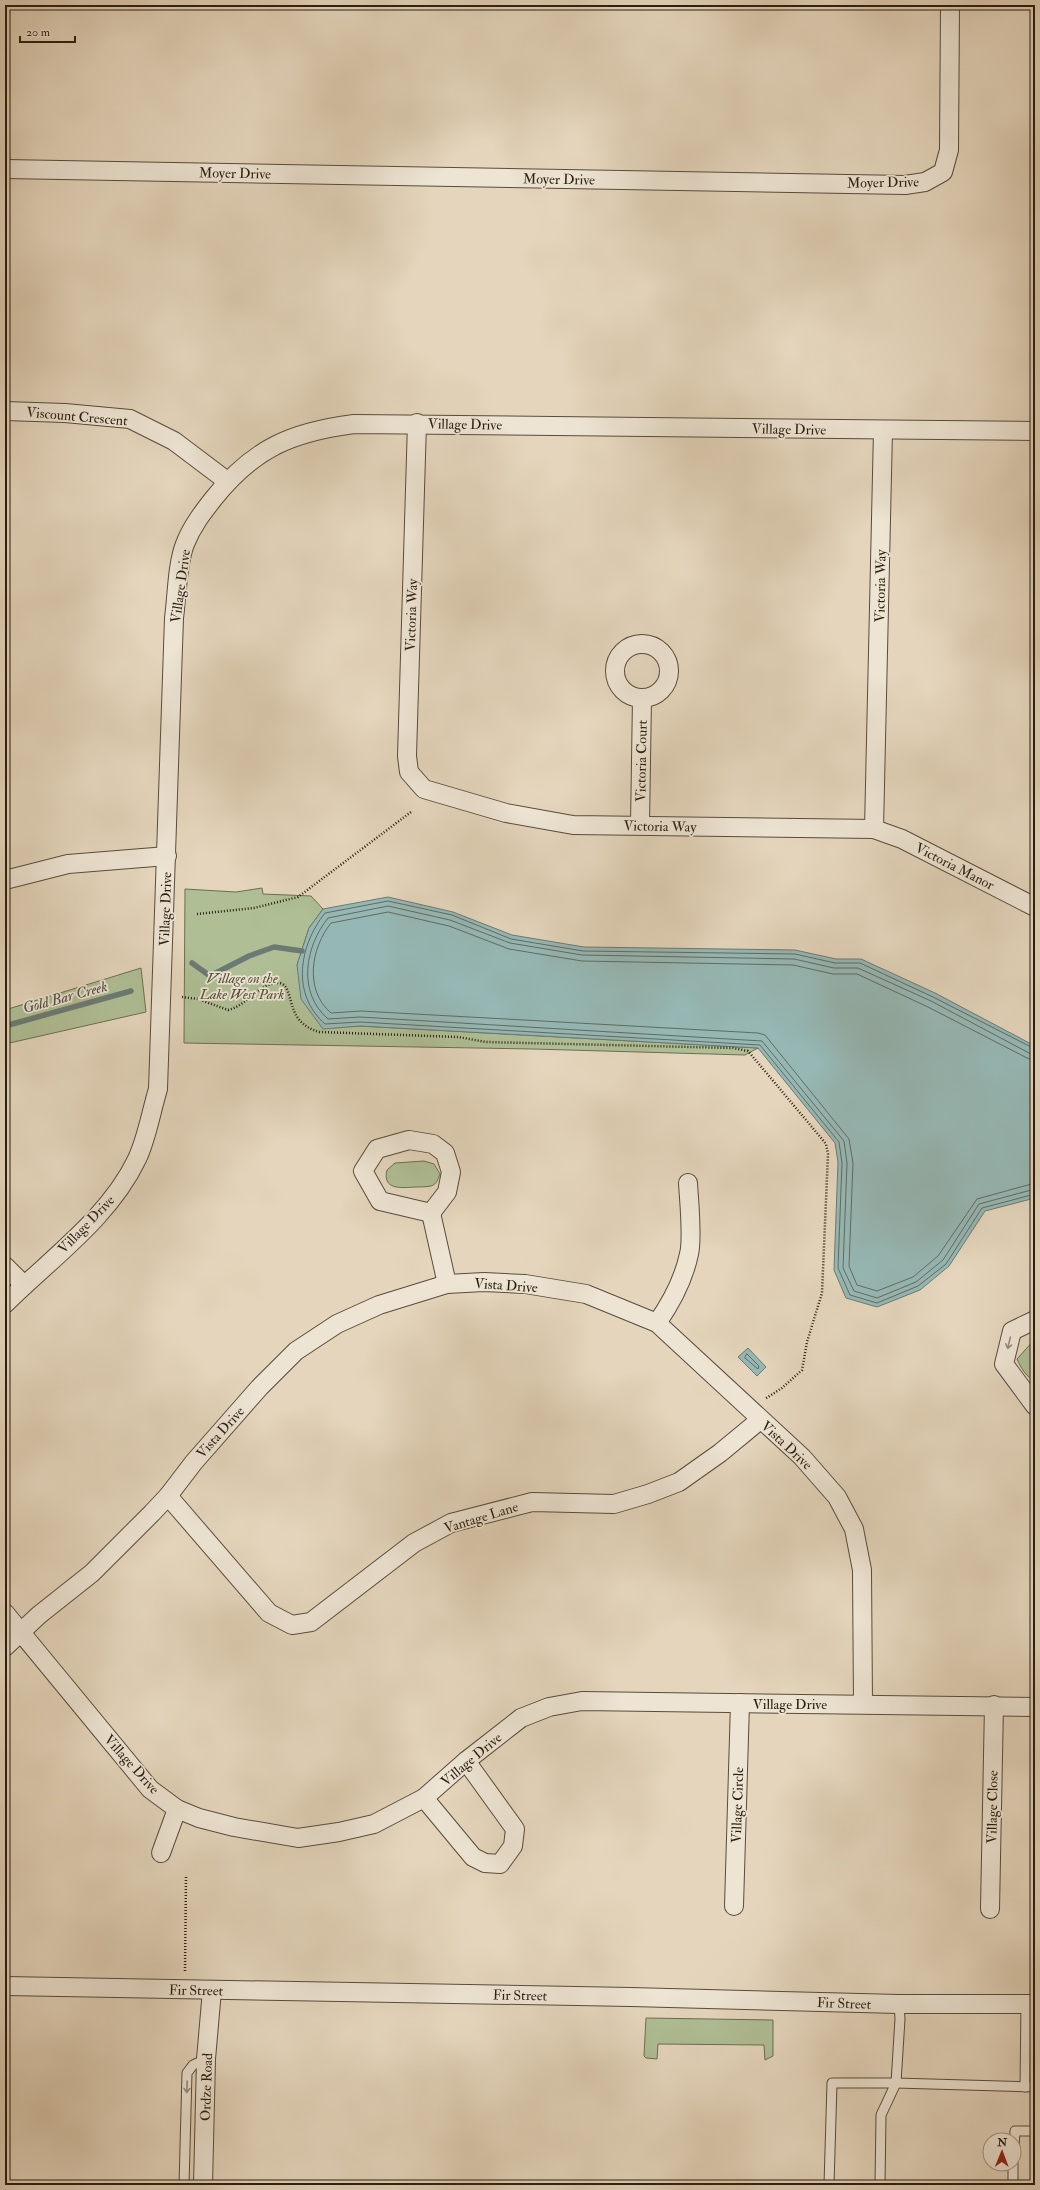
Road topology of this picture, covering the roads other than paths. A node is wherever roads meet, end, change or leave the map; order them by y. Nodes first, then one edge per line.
1 (950, 5) edge
2 (5, 169) edge
3 (5, 411) edge
4 (417, 423) junction
5 (883, 430) junction
6 (1035, 431) edge
7 (228, 481) junction
8 (642, 698) dead end
9 (640, 825) junction
10 (874, 829) junction
11 (167, 856) junction
12 (5, 880) edge
13 (1035, 908) edge
14 (688, 1183) dead end
15 (431, 1213) junction
16 (5, 1266) edge
17 (448, 1284) junction
18 (24, 1285) junction
19 (5, 1304) edge
20 (1035, 1320) edge
21 (657, 1323) junction
22 (1035, 1406) edge
23 (760, 1420) junction
24 (168, 1496) junction
25 (5, 1613) edge
26 (20, 1632) junction
27 (5, 1647) edge
28 (740, 1704) junction
29 (863, 1704) junction
30 (994, 1705) junction
31 (1035, 1707) edge
32 (466, 1761) junction
33 (424, 1798) junction
34 (177, 1809) junction
35 (161, 1853) dead end
36 (734, 1906) dead end
37 (990, 1909) dead end
38 (5, 1986) edge
39 (212, 1990) junction
40 (899, 2004) junction
41 (1030, 2004) edge
42 (206, 2059) junction
43 (896, 2083) junction
44 (1025, 2087) junction
45 (1035, 2087) edge
46 (1035, 2131) edge
47 (1015, 2132) edge
48 (1013, 2172) edge
49 (184, 2185) edge
50 (203, 2185) edge
51 (829, 2185) edge
52 (880, 2185) edge
53 (1012, 2185) edge

1 - 2 street, Moyer Drive
3 - 7 street, Viscount Crescent
4 - 5 street, Village Drive
4 - 7 street, Village Drive
4 - 9 street, Victoria Way
5 - 6 street, Village Drive
5 - 10 street, Victoria Way
7 - 11 street, Village Drive
8 - 9 street, Victoria Court
9 - 10 street, Victoria Way
10 - 13 street, Victoria Manor
11 - 12 street
11 - 18 street, Village Drive
14 - 21 street
15 - 15 street
15 - 17 street
16 - 18 street
17 - 21 street, Vista Drive
17 - 24 street, Vista Drive
18 - 19 street, Village Drive
20 -> 22 street
21 - 23 street, Vista Drive
23 - 24 street, Vantage Lane
23 - 29 street, Vista Drive
24 - 26 street, Vista Drive
25 - 26 street, Village Drive
26 - 27 street, Vista Drive
26 - 34 street, Village Drive
28 - 29 street, Village Drive
28 - 32 street, Village Drive
28 - 36 street, Village Circle
29 - 30 street, Village Drive
30 - 31 street, Village Drive
30 - 37 street, Village Close
32 - 33 street, Village Drive
32 - 33 street
33 - 34 street, Village Drive
34 - 35 street
38 - 39 street, Fir Street
39 - 40 street, Fir Street
39 - 42 street, Ordze Road
40 - 41 street, Fir Street
40 - 43 lane
41 - 44 lane
42 -> 49 lane
42 - 50 street, Ordze Road
43 - 44 lane
43 - 51 lane
43 - 52 lane
44 - 45 lane
46 - 47 lane
48 - 53 lane

